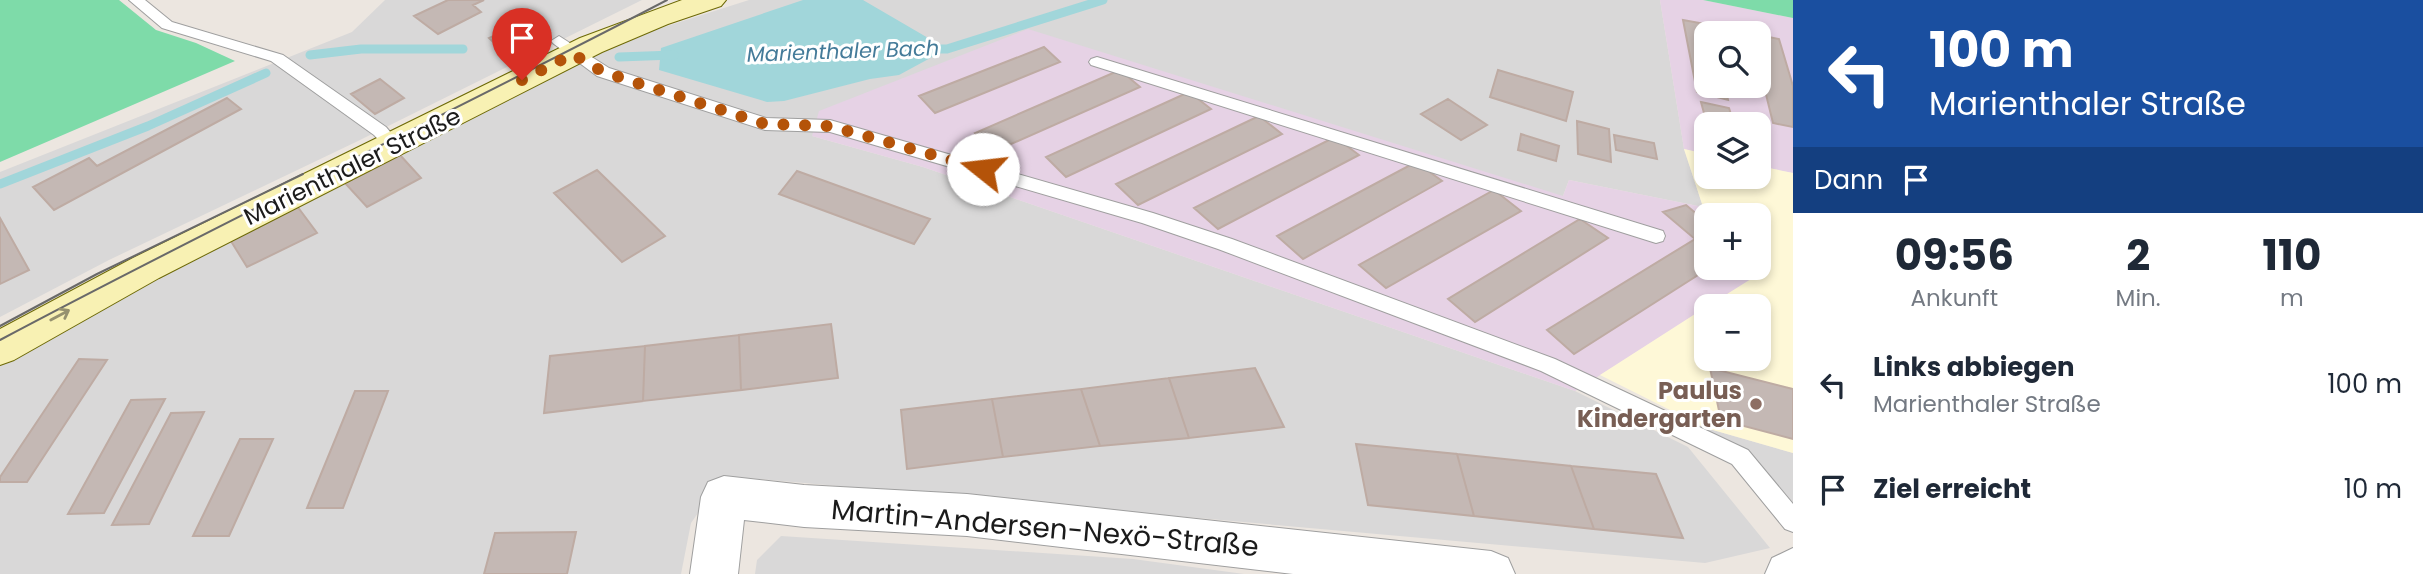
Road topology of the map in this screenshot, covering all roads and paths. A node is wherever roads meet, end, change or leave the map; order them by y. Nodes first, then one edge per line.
1 (136, 0) edge
2 (667, 0) edge
3 (711, 0) edge
4 (566, 47) junction
5 (1097, 62) dead end
6 (387, 138) junction
7 (1656, 236) dead end
8 (0, 317) edge
9 (0, 348) edge
10 (1793, 521) edge
11 (714, 574) edge
12 (1491, 574) edge

1 - 6 lane
2 - 4 main road, Marienthaler Straße
3 - 4 main road, Marienthaler Straße
4 - 6 main road, Marienthaler Straße
4 - 10 lane
5 - 7 lane
6 - 8 main road, Marienthaler Straße
9 -> 6 main road, Marienthaler Straße
11 - 12 street, Martin-Andersen-Nexö-Straße

